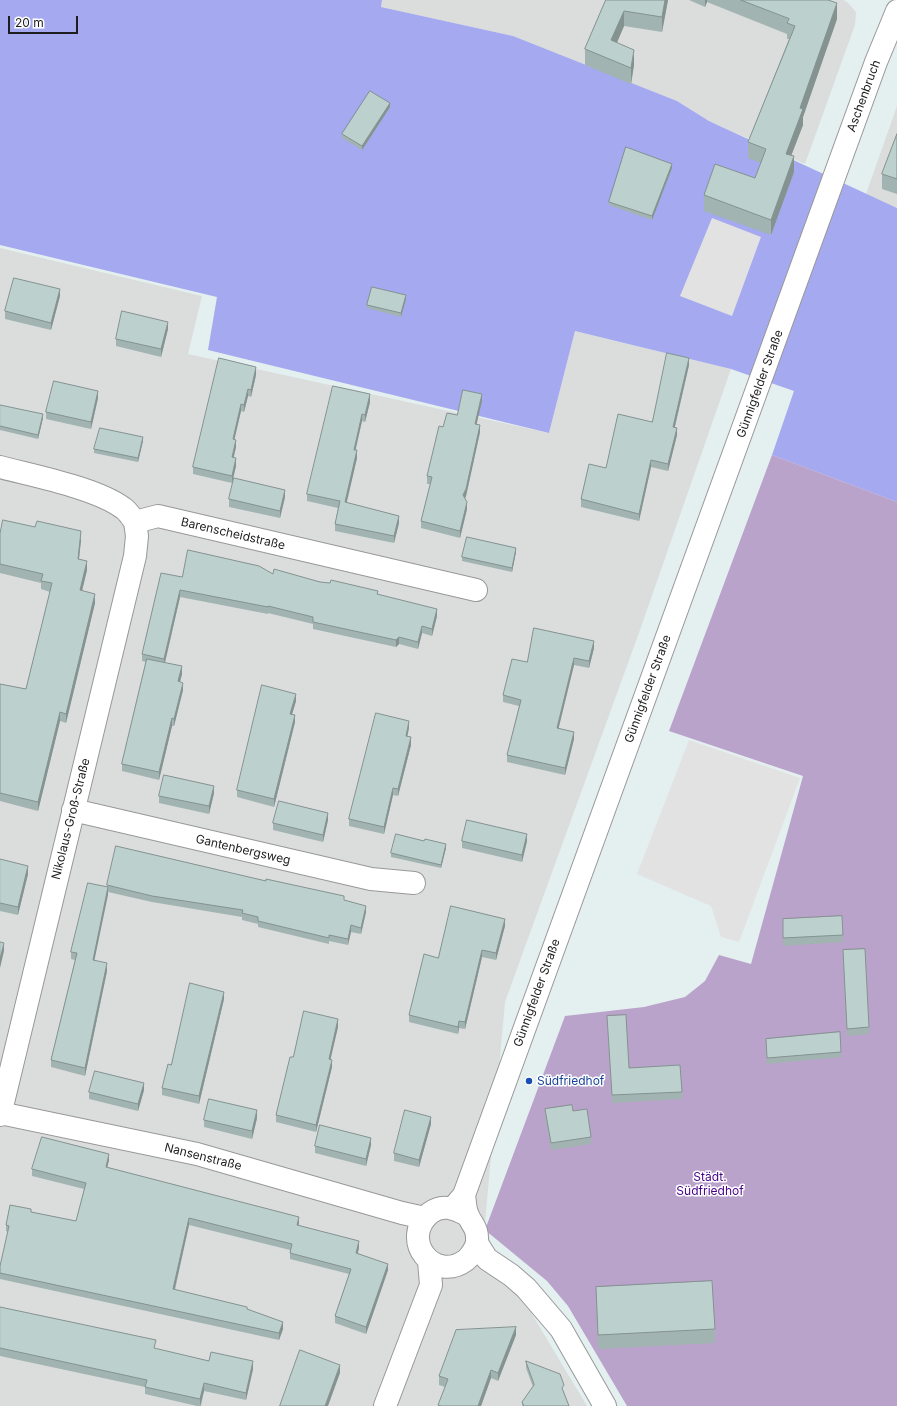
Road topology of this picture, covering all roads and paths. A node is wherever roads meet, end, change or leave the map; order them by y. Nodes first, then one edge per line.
1 (897, 11) edge
2 (833, 182) joint
3 (0, 468) edge
4 (135, 522) junction
5 (476, 590) dead end
6 (73, 810) junction
7 (414, 883) dead end
8 (0, 1114) edge
9 (461, 1206) junction
10 (421, 1225) junction
11 (462, 1258) junction
12 (385, 1406) edge
13 (605, 1406) edge

1 - 2 street, Aschenbruch
2 - 9 street, Günnigfelder Straße
3 - 4 street
4 - 5 street, Barenscheidstraße
4 - 6 street, Nikolaus-Groß-Straße
6 - 7 street, Gantenbergsweg
6 - 8 street, Nikolaus-Groß-Straße
8 - 10 street, Nansenstraße
9 - 10 street
9 - 11 street
10 - 11 street
11 - 12 street
11 - 13 street

